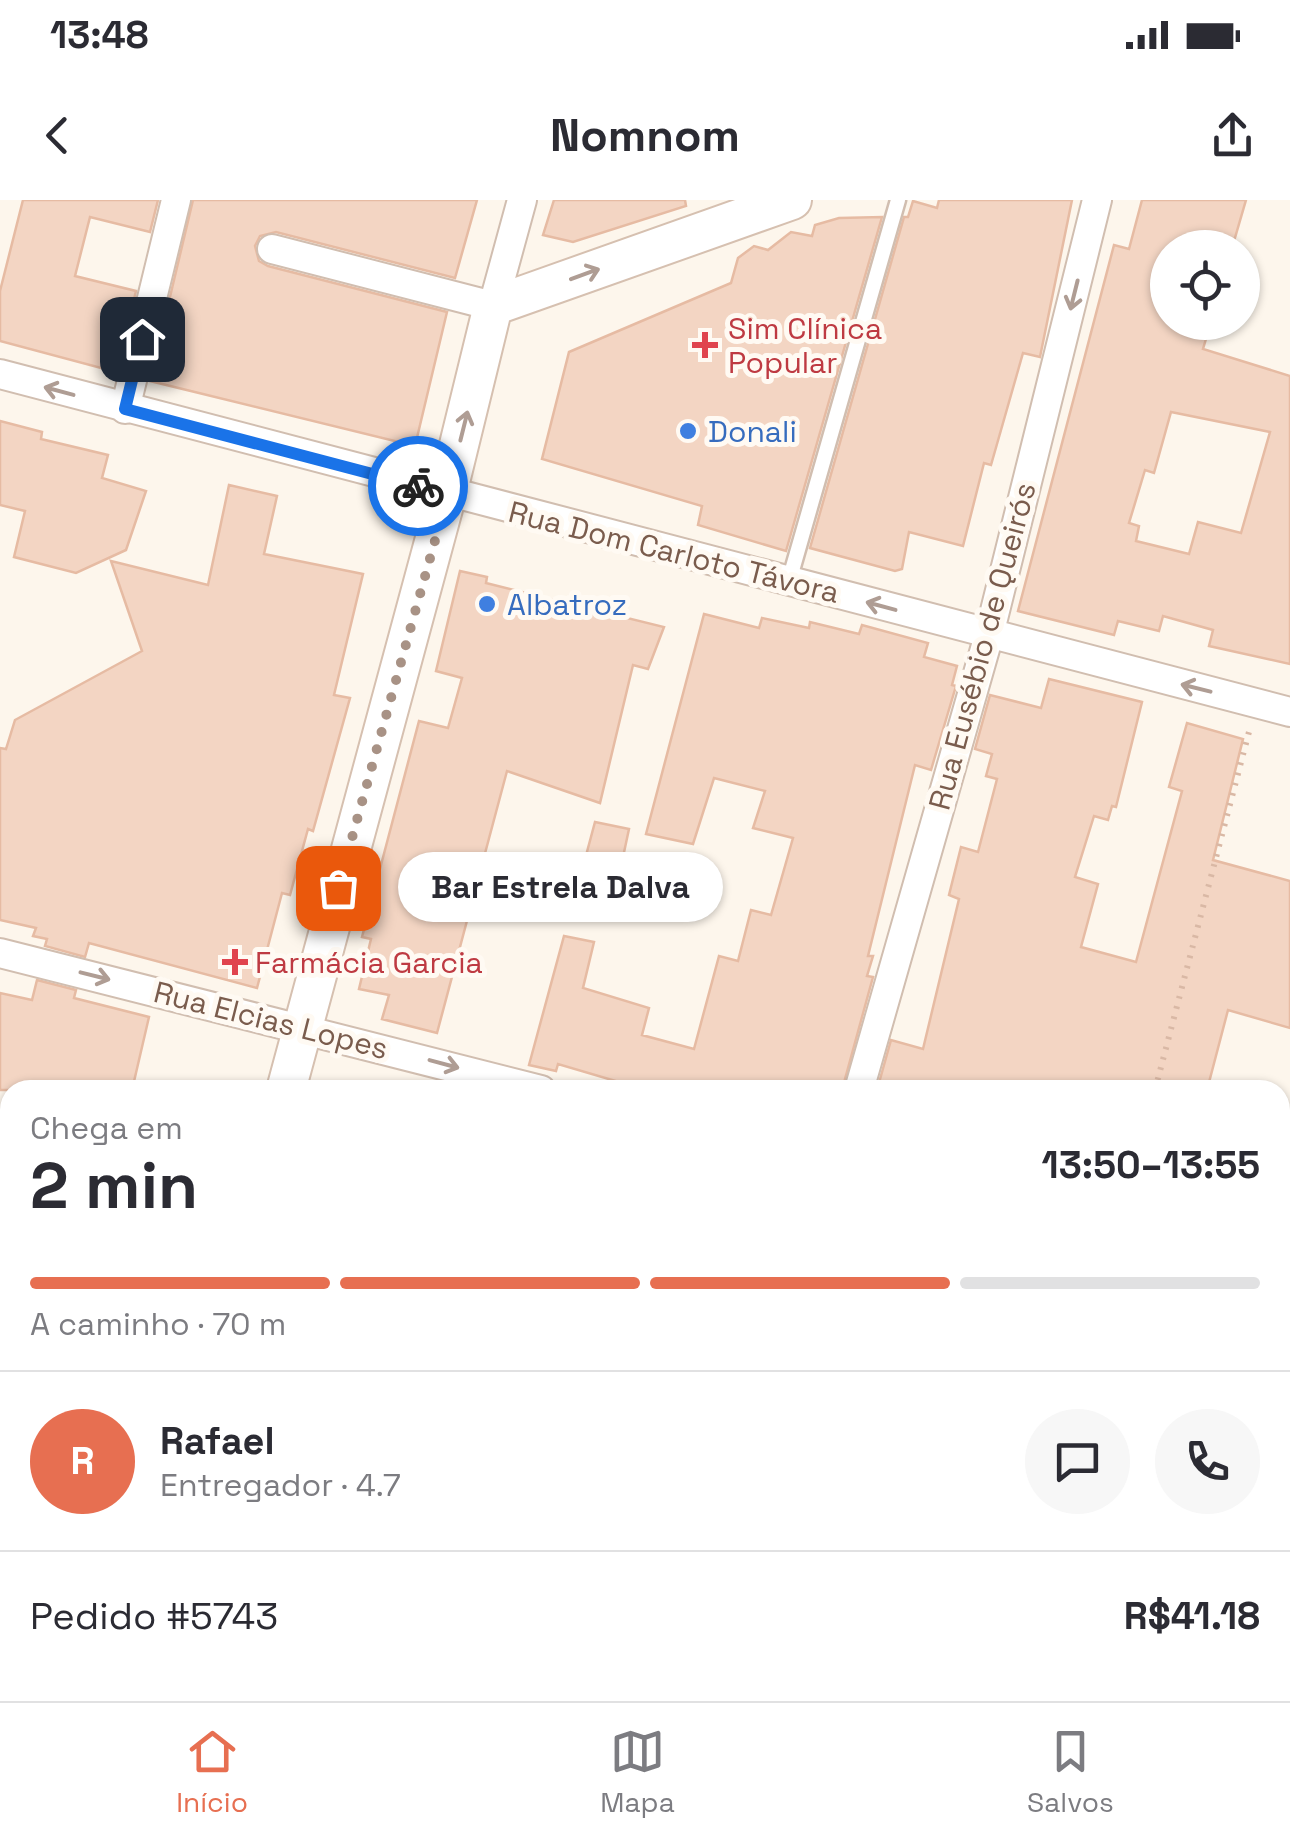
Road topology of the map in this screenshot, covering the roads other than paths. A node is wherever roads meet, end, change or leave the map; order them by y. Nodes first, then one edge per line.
1 (176, 200) edge
2 (522, 200) edge
3 (792, 200) edge
4 (898, 200) edge
5 (1097, 200) edge
6 (272, 249) dead end
7 (493, 306) junction
8 (0, 374) edge
9 (125, 409) junction
10 (448, 494) junction
11 (789, 581) junction
12 (989, 634) junction
13 (1290, 712) edge
14 (0, 953) edge
15 (300, 1027) junction
16 (288, 1080) edge
17 (503, 1080) edge
18 (862, 1080) edge

1 - 9 street
2 - 7 street
7 -> 3 main road
4 - 11 lane
5 -> 12 street, Rua Eusébio de Queirós
6 - 7 street
10 -> 7 main road
9 -> 8 street, Rua Dom Carloto Távora
9 - 10 street, Rua Dom Carloto Távora
10 - 11 street, Rua Dom Carloto Távora
10 - 15 main road
12 -> 11 street, Rua Dom Carloto Távora
13 -> 12 street, Rua Dom Carloto Távora
12 - 18 street, Rua Eusébio de Queirós
14 -> 15 street, Rua Elcias Lopes
15 - 16 main road
15 -> 17 street, Rua Elcias Lopes

